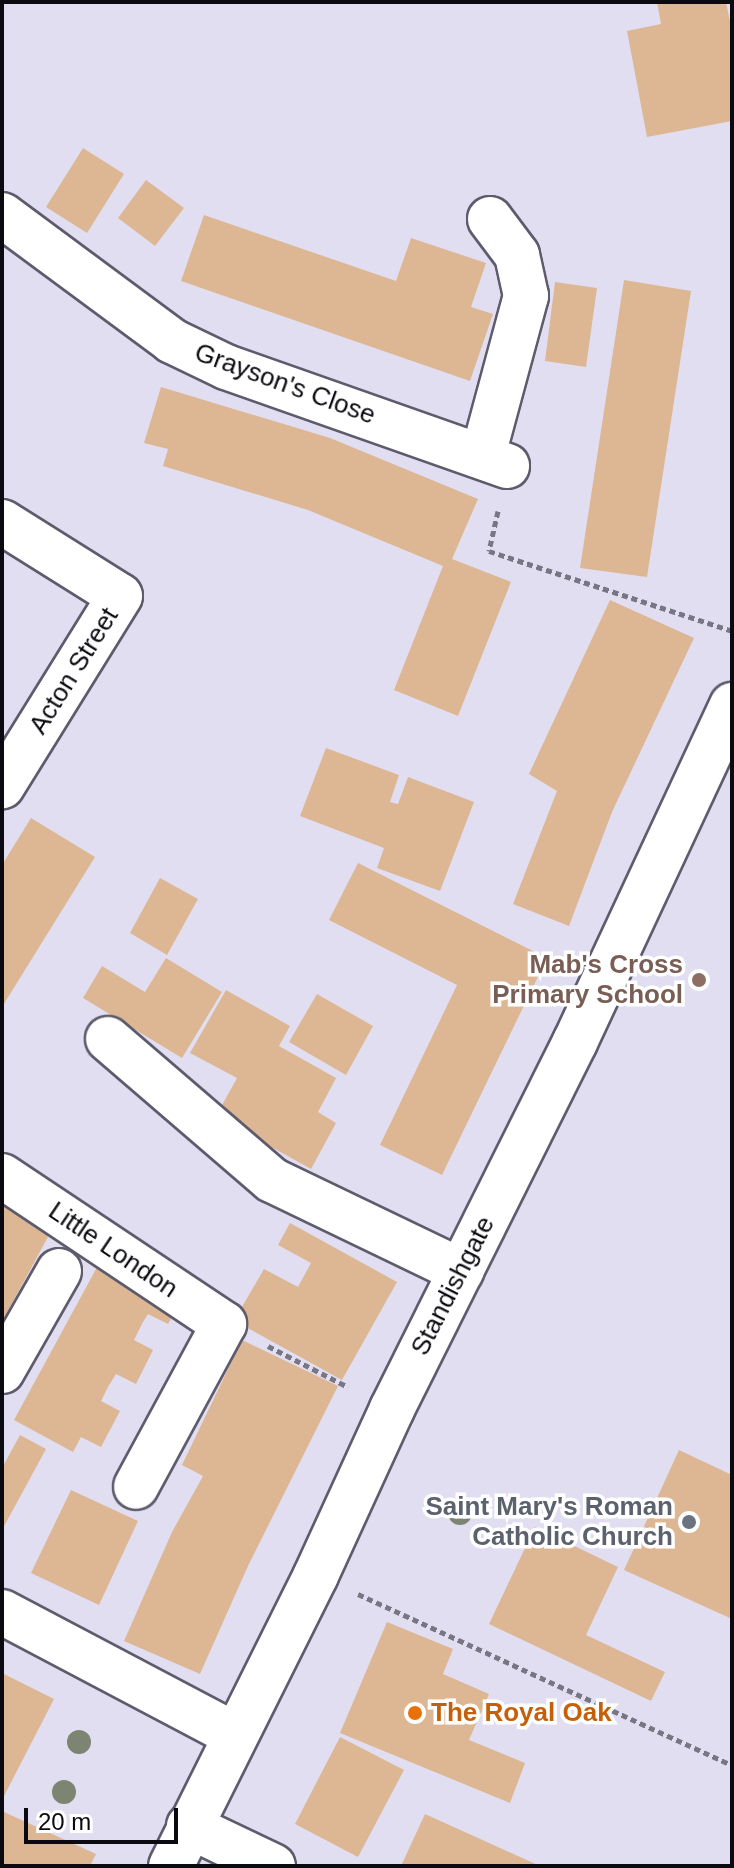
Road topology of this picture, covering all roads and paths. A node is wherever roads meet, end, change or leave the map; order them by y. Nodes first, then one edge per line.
1 (2, 215) edge
2 (490, 219) dead end
3 (495, 461) junction
4 (2, 522) edge
5 (732, 631) edge
6 (729, 723) edge
7 (2, 786) edge
8 (108, 1039) dead end
9 (2, 1176) edge
10 (59, 1271) dead end
11 (461, 1271) junction
12 (224, 1324) junction
13 (2, 1371) edge
14 (392, 1409) junction
15 (136, 1487) dead end
16 (316, 1575) junction
17 (2, 1612) edge
18 (235, 1735) junction
19 (732, 1765) edge
20 (189, 1826) junction
21 (171, 1866) edge
22 (273, 1866) edge

1 - 3 street, Grayson's Close
2 - 3 street
3 - 5 path
4 - 7 street, Acton Street
6 - 11 street, Standishgate
8 - 11 street
9 - 12 street, Little London
10 - 13 street
11 - 14 street, Standishgate
12 - 14 path
12 - 15 street
14 - 16 street, Standishgate
16 - 18 street, Standishgate
16 - 19 path
17 - 18 street
18 - 20 street, Standishgate
20 - 21 street, Standishgate
20 - 22 street

